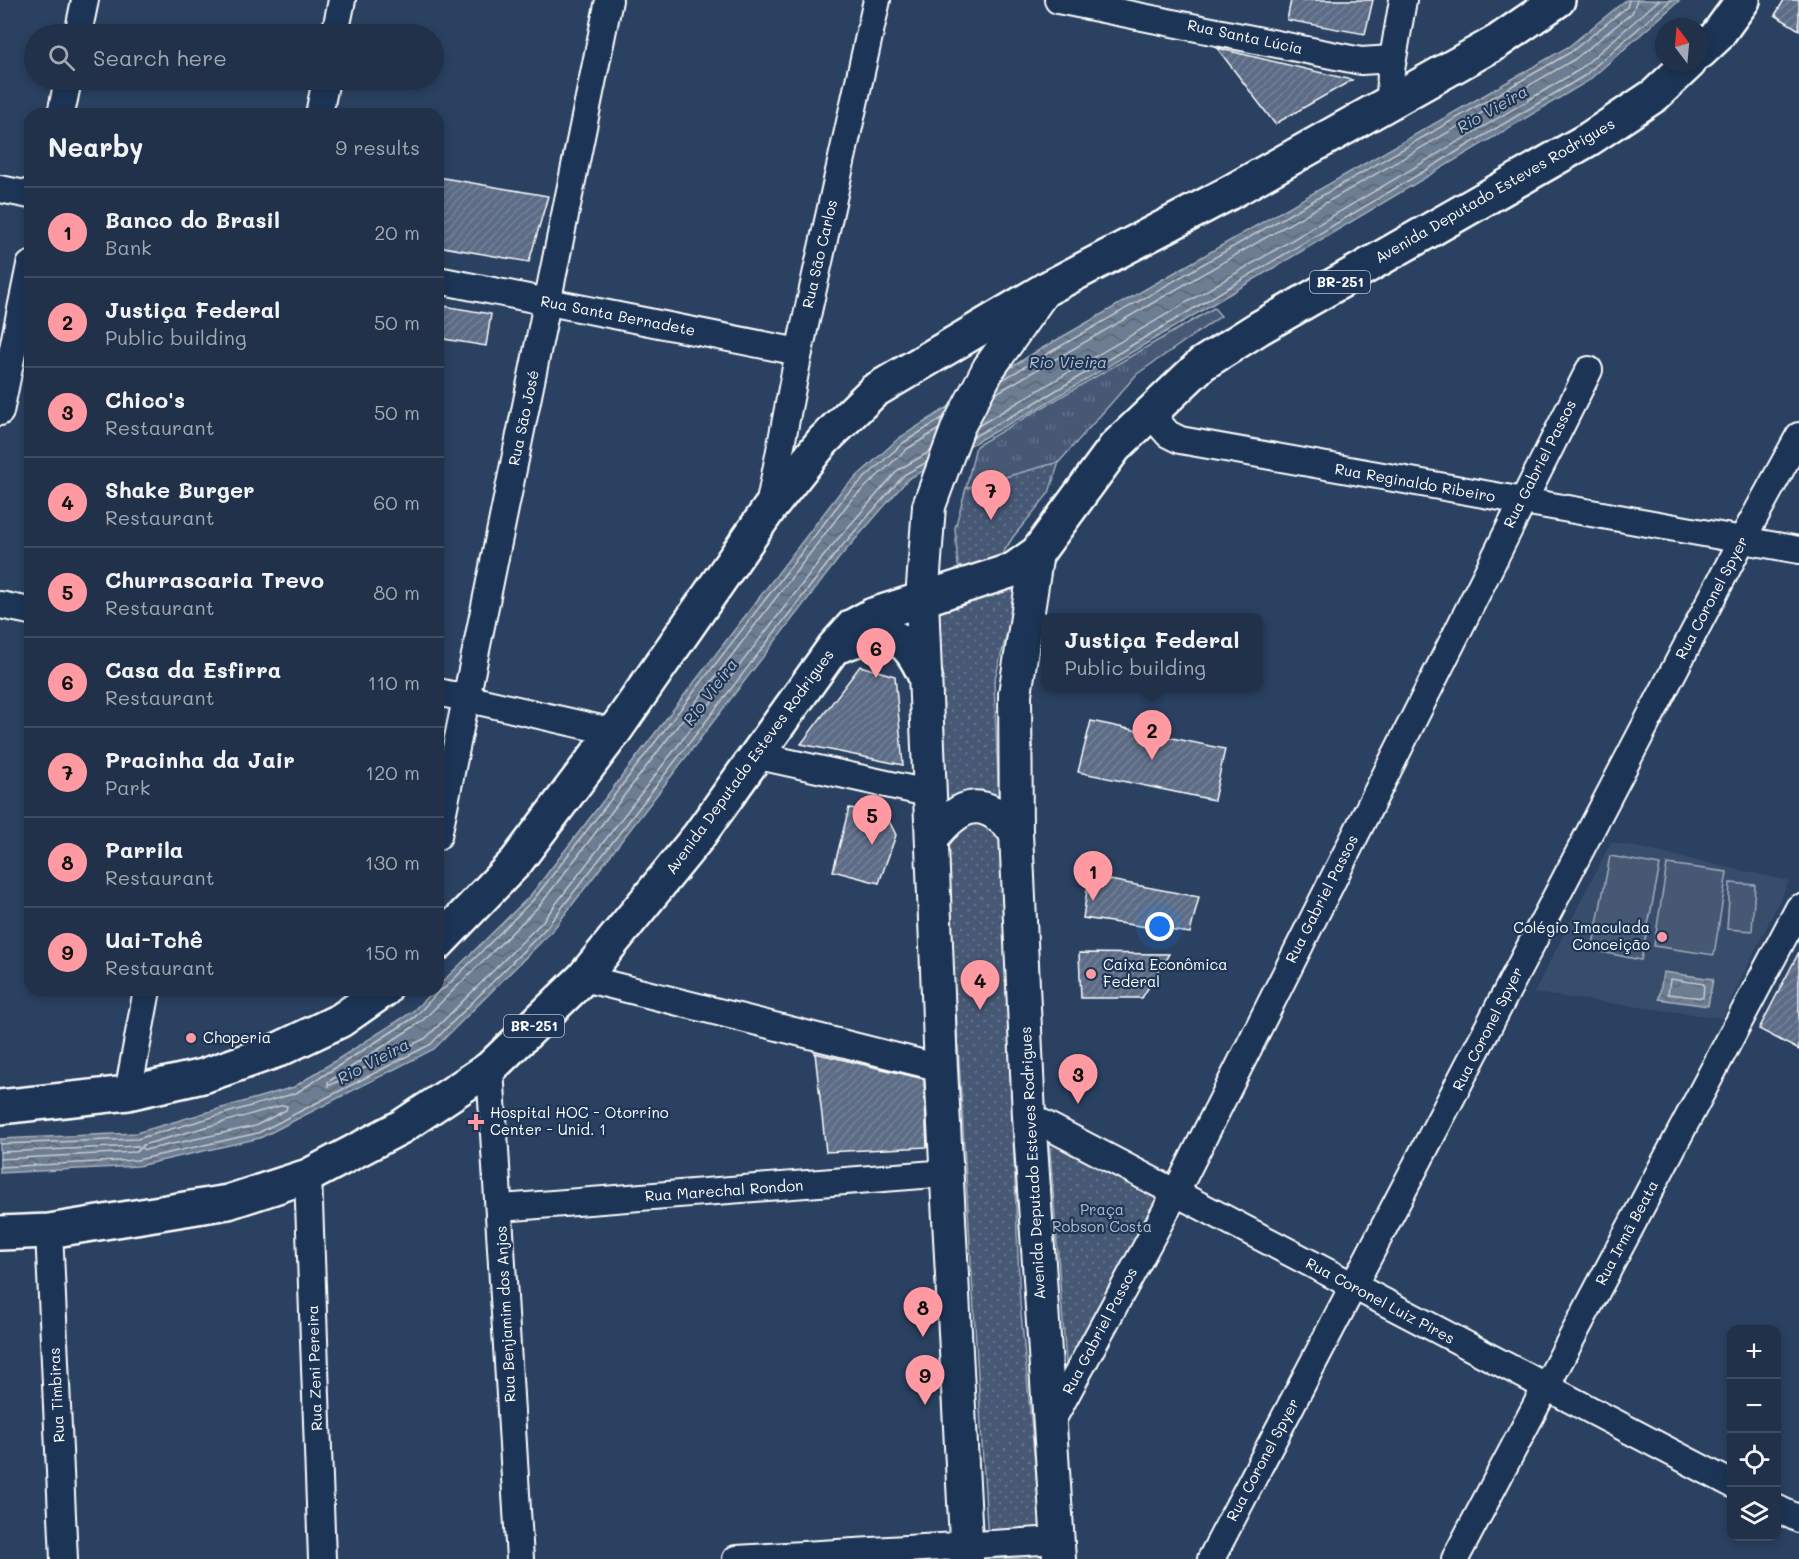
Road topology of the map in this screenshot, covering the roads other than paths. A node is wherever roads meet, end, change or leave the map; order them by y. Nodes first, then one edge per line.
1 (85, 0) edge
2 (342, 0) edge
3 (609, 0) edge
4 (877, 0) edge
5 (1058, 0) edge
6 (1403, 0) edge
7 (1558, 0) edge
8 (1743, 0) edge
9 (1137, 7) edge
10 (80, 24) edge
11 (337, 24) edge
12 (1709, 44) edge
13 (1392, 58) junction
14 (1361, 61) junction
15 (1679, 72) edge
16 (66, 90) edge
17 (324, 90) edge
18 (1390, 102) junction
19 (62, 108) edge
20 (320, 108) edge
21 (0, 189) edge
22 (24, 194) edge
23 (444, 281) edge
24 (1046, 289) junction
25 (24, 294) edge
26 (548, 302) junction
27 (799, 352) junction
28 (1589, 370) dead end
29 (0, 412) edge
30 (1149, 412) junction
31 (1799, 436) edge
32 (1521, 502) junction
33 (769, 509) junction
34 (1742, 540) junction
35 (1799, 549) edge
36 (1037, 553) junction
37 (922, 599) junction
38 (0, 605) edge
39 (24, 610) edge
40 (834, 647) junction
41 (925, 676) junction
42 (444, 693) edge
43 (466, 698) junction
44 (614, 732) junction
45 (754, 755) junction
46 (932, 794) junction
47 (444, 806) edge
48 (1016, 833) junction
49 (933, 837) junction
50 (1799, 908) edge
51 (444, 937) edge
52 (583, 978) junction
53 (146, 996) edge
54 (375, 996) edge
55 (490, 1068) junction
56 (941, 1068) junction
57 (128, 1093) junction
58 (0, 1107) edge
59 (1029, 1116) junction
60 (948, 1173) junction
61 (308, 1176) junction
62 (1176, 1192) junction
63 (500, 1208) junction
64 (49, 1231) junction
65 (0, 1233) edge
66 (1353, 1288) junction
67 (1545, 1387) junction
68 (1050, 1424) junction
69 (1727, 1482) edge
70 (1781, 1510) edge
71 (1799, 1519) edge
72 (1059, 1549) edge
73 (966, 1553) edge
74 (64, 1559) edge
75 (322, 1559) edge
76 (520, 1559) edge
77 (736, 1559) edge
78 (1211, 1559) edge
79 (1455, 1559) edge

1 - 10 street
2 - 11 street
3 - 26 street, Rua São José
4 - 27 street, Rua São Carlos
5 - 9 street, Rua Santa Lúcia
6 - 13 street
7 - 18 main road
8 - 12 main road
9 - 14 street, Rua Santa Lúcia
13 - 14 street, Rua Santa Lúcia
13 - 18 street
14 - 18 street
15 - 30 main road, Avenida Deputado Esteves Rodrigues / BR-251
16 - 19 street
17 - 20 street
18 - 24 main road
21 - 22 street
23 - 26 street, Rua Santa Bernadete
24 - 33 main road
24 - 37 street
25 - 29 street
26 - 27 street, Rua Santa Bernadete
26 - 43 street, Rua São José
27 - 33 street, Rua São Carlos
28 - 32 street, Rua Gabriel Passos
30 - 32 street, Rua Reginaldo Ribeiro
30 - 36 main road, Avenida Deputado Esteves Rodrigues / BR-251
31 - 34 street, Rua Coronel Spyer
32 - 34 street, Rua Reginaldo Ribeiro
32 - 62 street, Rua Gabriel Passos
33 - 44 main road
34 - 35 street, Rua Reginaldo Ribeiro
34 - 66 street, Rua Coronel Spyer
36 - 37 main road, Avenida Deputado Esteves Rodrigues / BR-251
36 - 48 street, Avenida Deputado Esteves Rodrigues
37 - 40 main road, Avenida Deputado Esteves Rodrigues / BR-251
37 - 41 street
38 - 39 street
40 - 41 main road
40 - 45 main road, Avenida Deputado Esteves Rodrigues / BR-251
41 - 46 street
42 - 43 street
43 - 44 street
43 - 47 street, Rua São José
44 - 51 main road
45 - 46 street
45 - 52 main road, Avenida Deputado Esteves Rodrigues / BR-251
46 - 49 street
48 - 49 street
48 - 59 street, Avenida Deputado Esteves Rodrigues
49 - 56 street
50 - 67 street, Rua Irmã Beata
52 - 55 main road, Avenida Deputado Esteves Rodrigues / BR-251
52 - 56 street
53 - 57 street
54 - 57 main road
55 - 61 main road, Avenida Deputado Esteves Rodrigues / BR-251
55 - 63 street, Rua Benjamim dos Anjos
56 - 60 street
57 - 58 main road
59 - 62 street, Rua Coronel Luiz Pires
59 - 68 street, Avenida Deputado Esteves Rodrigues
60 - 63 street, Rua Marechal Rondon
60 - 73 street
61 - 64 main road, Avenida Deputado Esteves Rodrigues / BR-251
61 - 75 street, Rua Zeni Pereira
62 - 66 street, Rua Coronel Luiz Pires
62 - 68 street, Rua Gabriel Passos
63 - 76 street, Rua Benjamim dos Anjos
64 - 65 main road, Avenida Deputado Esteves Rodrigues / BR-251
64 - 74 street, Rua Timbiras
66 - 67 street, Rua Coronel Luiz Pires
66 - 78 street, Rua Coronel Spyer
67 - 69 street, Rua Coronel Luiz Pires
67 - 79 street, Rua Irmã Beata
68 - 72 street, Avenida Deputado Esteves Rodrigues
70 - 71 street
72 - 73 street
73 - 77 street

